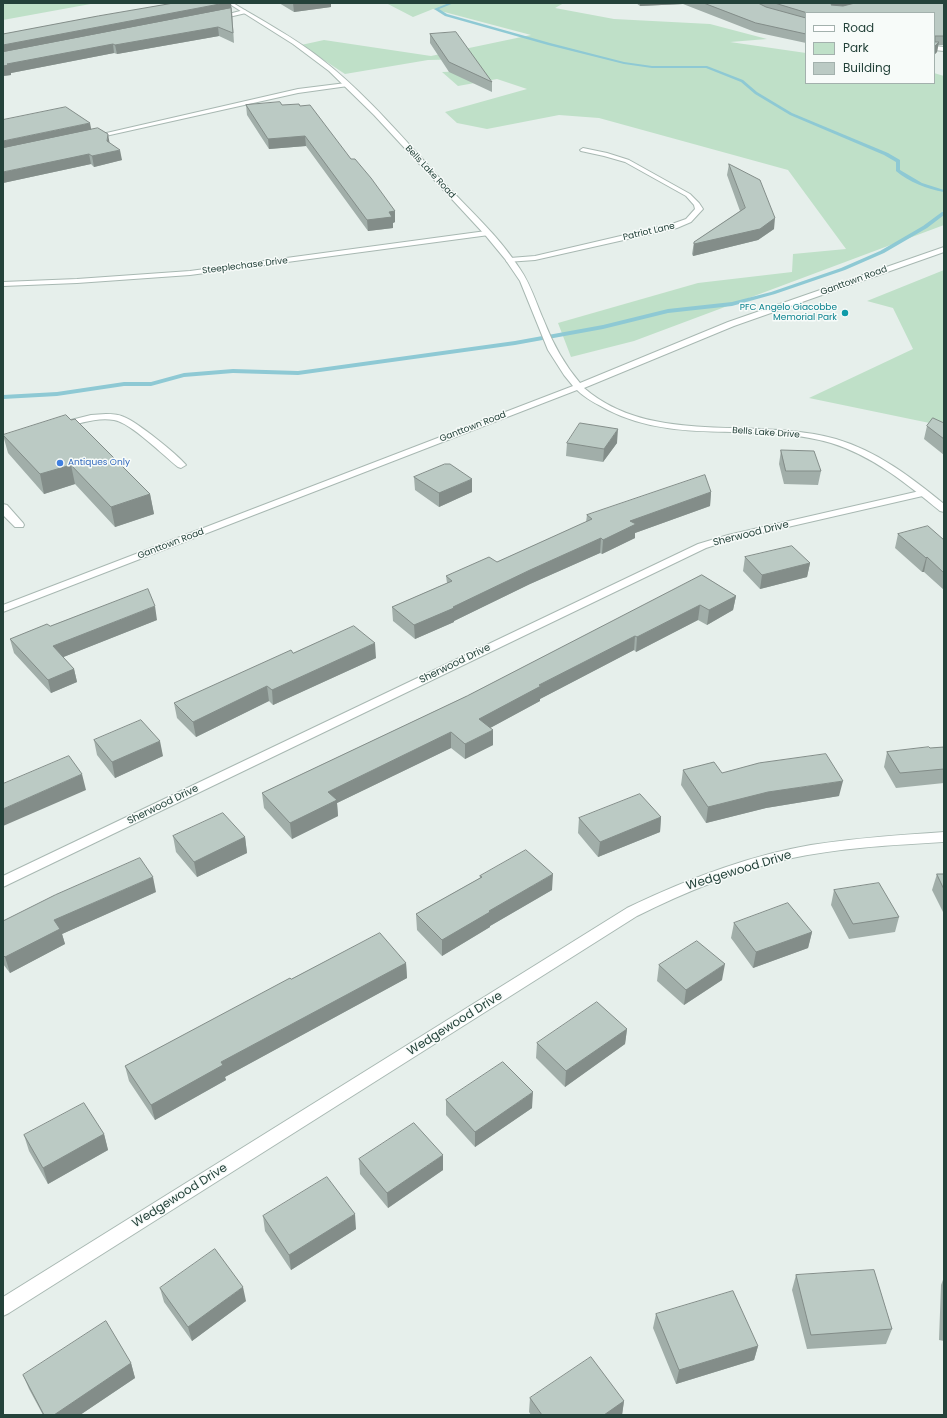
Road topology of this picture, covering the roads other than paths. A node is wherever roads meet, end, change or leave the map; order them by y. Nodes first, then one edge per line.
1 (230, 3) edge
2 (244, 12) junction
3 (213, 18) edge
4 (346, 85) junction
5 (87, 138) edge
6 (583, 150) dead end
7 (486, 233) junction
8 (944, 248) edge
9 (510, 260) junction
10 (3, 284) edge
11 (578, 387) junction
12 (56, 427) edge
13 (181, 465) dead end
14 (924, 492) junction
15 (3, 507) edge
16 (944, 509) edge
17 (19, 525) dead end
18 (3, 609) edge
19 (944, 837) edge
20 (3, 882) edge
21 (3, 1307) edge

1 - 2 street, Bells Lake Road
2 - 3 street
2 - 4 street, Bells Lake Road
4 - 5 street
4 - 7 street, Bells Lake Road
6 - 9 street, Patriot Lane
7 - 9 street, Bells Lake Road
7 - 10 street, Steeplechase Drive
8 - 11 street, Ganttown Road
9 - 11 street, Bells Lake Road
11 - 14 street, Bells Lake Drive
11 - 18 street, Ganttown Road
12 - 13 street
14 - 16 street, Bells Lake Drive
14 - 20 street, Sherwood Drive
15 - 17 street
19 - 21 street, Wedgewood Drive

